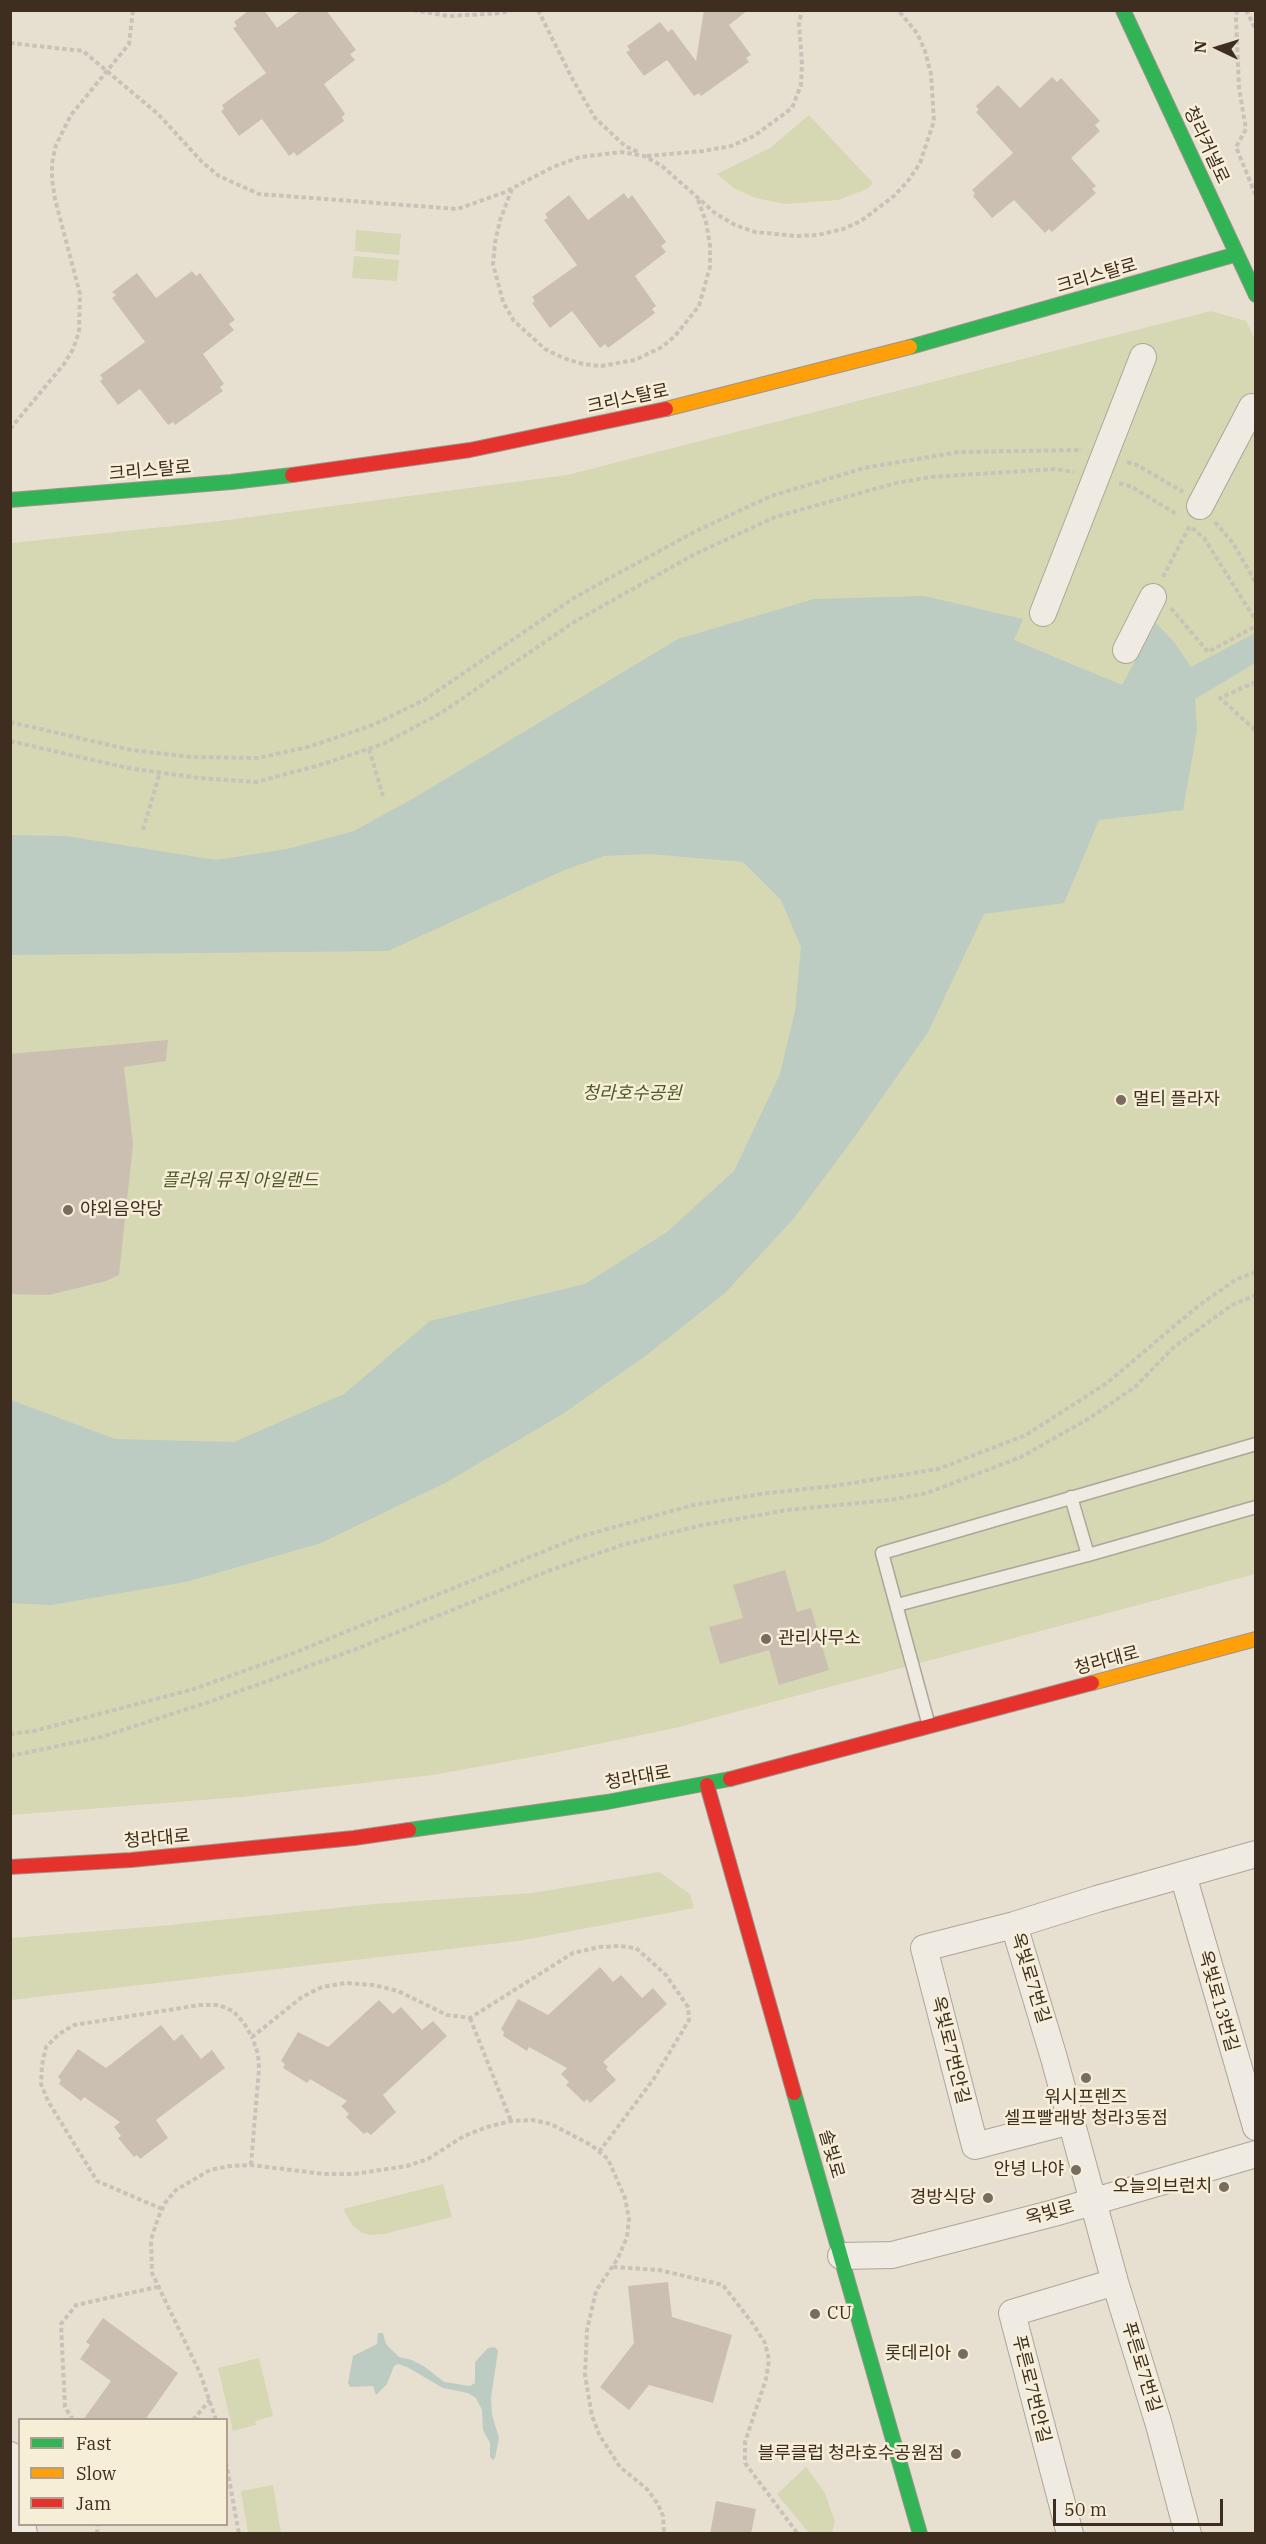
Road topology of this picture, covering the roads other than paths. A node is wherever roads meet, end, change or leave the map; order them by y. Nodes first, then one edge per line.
1 (1123, 10) edge
2 (1238, 254) junction
3 (1256, 295) edge
4 (1143, 357) dead end
5 (1252, 407) dead end
6 (10, 500) edge
7 (1195, 516) road end
8 (1153, 597) road end
9 (1042, 613) dead end
10 (1126, 650) dead end
11 (1256, 1444) edge
12 (1071, 1497) junction
13 (1256, 1507) edge
14 (1088, 1555) junction
15 (897, 1605) junction
16 (1256, 1639) edge
17 (929, 1727) junction
18 (707, 1785) junction
19 (1256, 1854) edge
20 (10, 1867) edge
21 (1183, 1875) junction
22 (1014, 1925) junction
23 (1071, 2121) junction
24 (1256, 2127) edge
25 (1256, 2154) edge
26 (1092, 2201) junction
27 (841, 2256) junction
28 (1115, 2282) junction
29 (10, 2455) edge
30 (18, 2498) edge
31 (920, 2534) edge
32 (1070, 2534) edge
33 (1188, 2534) edge

1 - 2 street, 청라커낼로
2 - 3 street, 청라커낼로
2 - 6 street, 크리스탈로
4 - 9 street
5 - 7 street
8 - 10 street
11 - 12 lane
12 - 14 lane
12 - 15 lane
13 - 14 lane
14 - 15 lane
15 - 17 lane
16 - 17 street, 청라대로
17 - 18 street, 청라대로
18 - 20 street, 청라대로
18 - 27 street, 솔빛로
19 - 21 street, 옥빛로7번길
21 - 22 street, 옥빛로7번길
21 - 24 street, 옥빛로13번길
22 - 23 street, 옥빛로7번길
22 - 23 street, 옥빛로7번안길
23 - 26 street, 옥빛로7번길
25 - 26 street, 옥빛로
26 - 27 street, 옥빛로
26 - 28 street, 푸른로7번길
27 - 31 street, 솔빛로
28 - 32 street, 푸른로7번안길
28 - 33 street, 푸른로7번길
29 - 30 street

